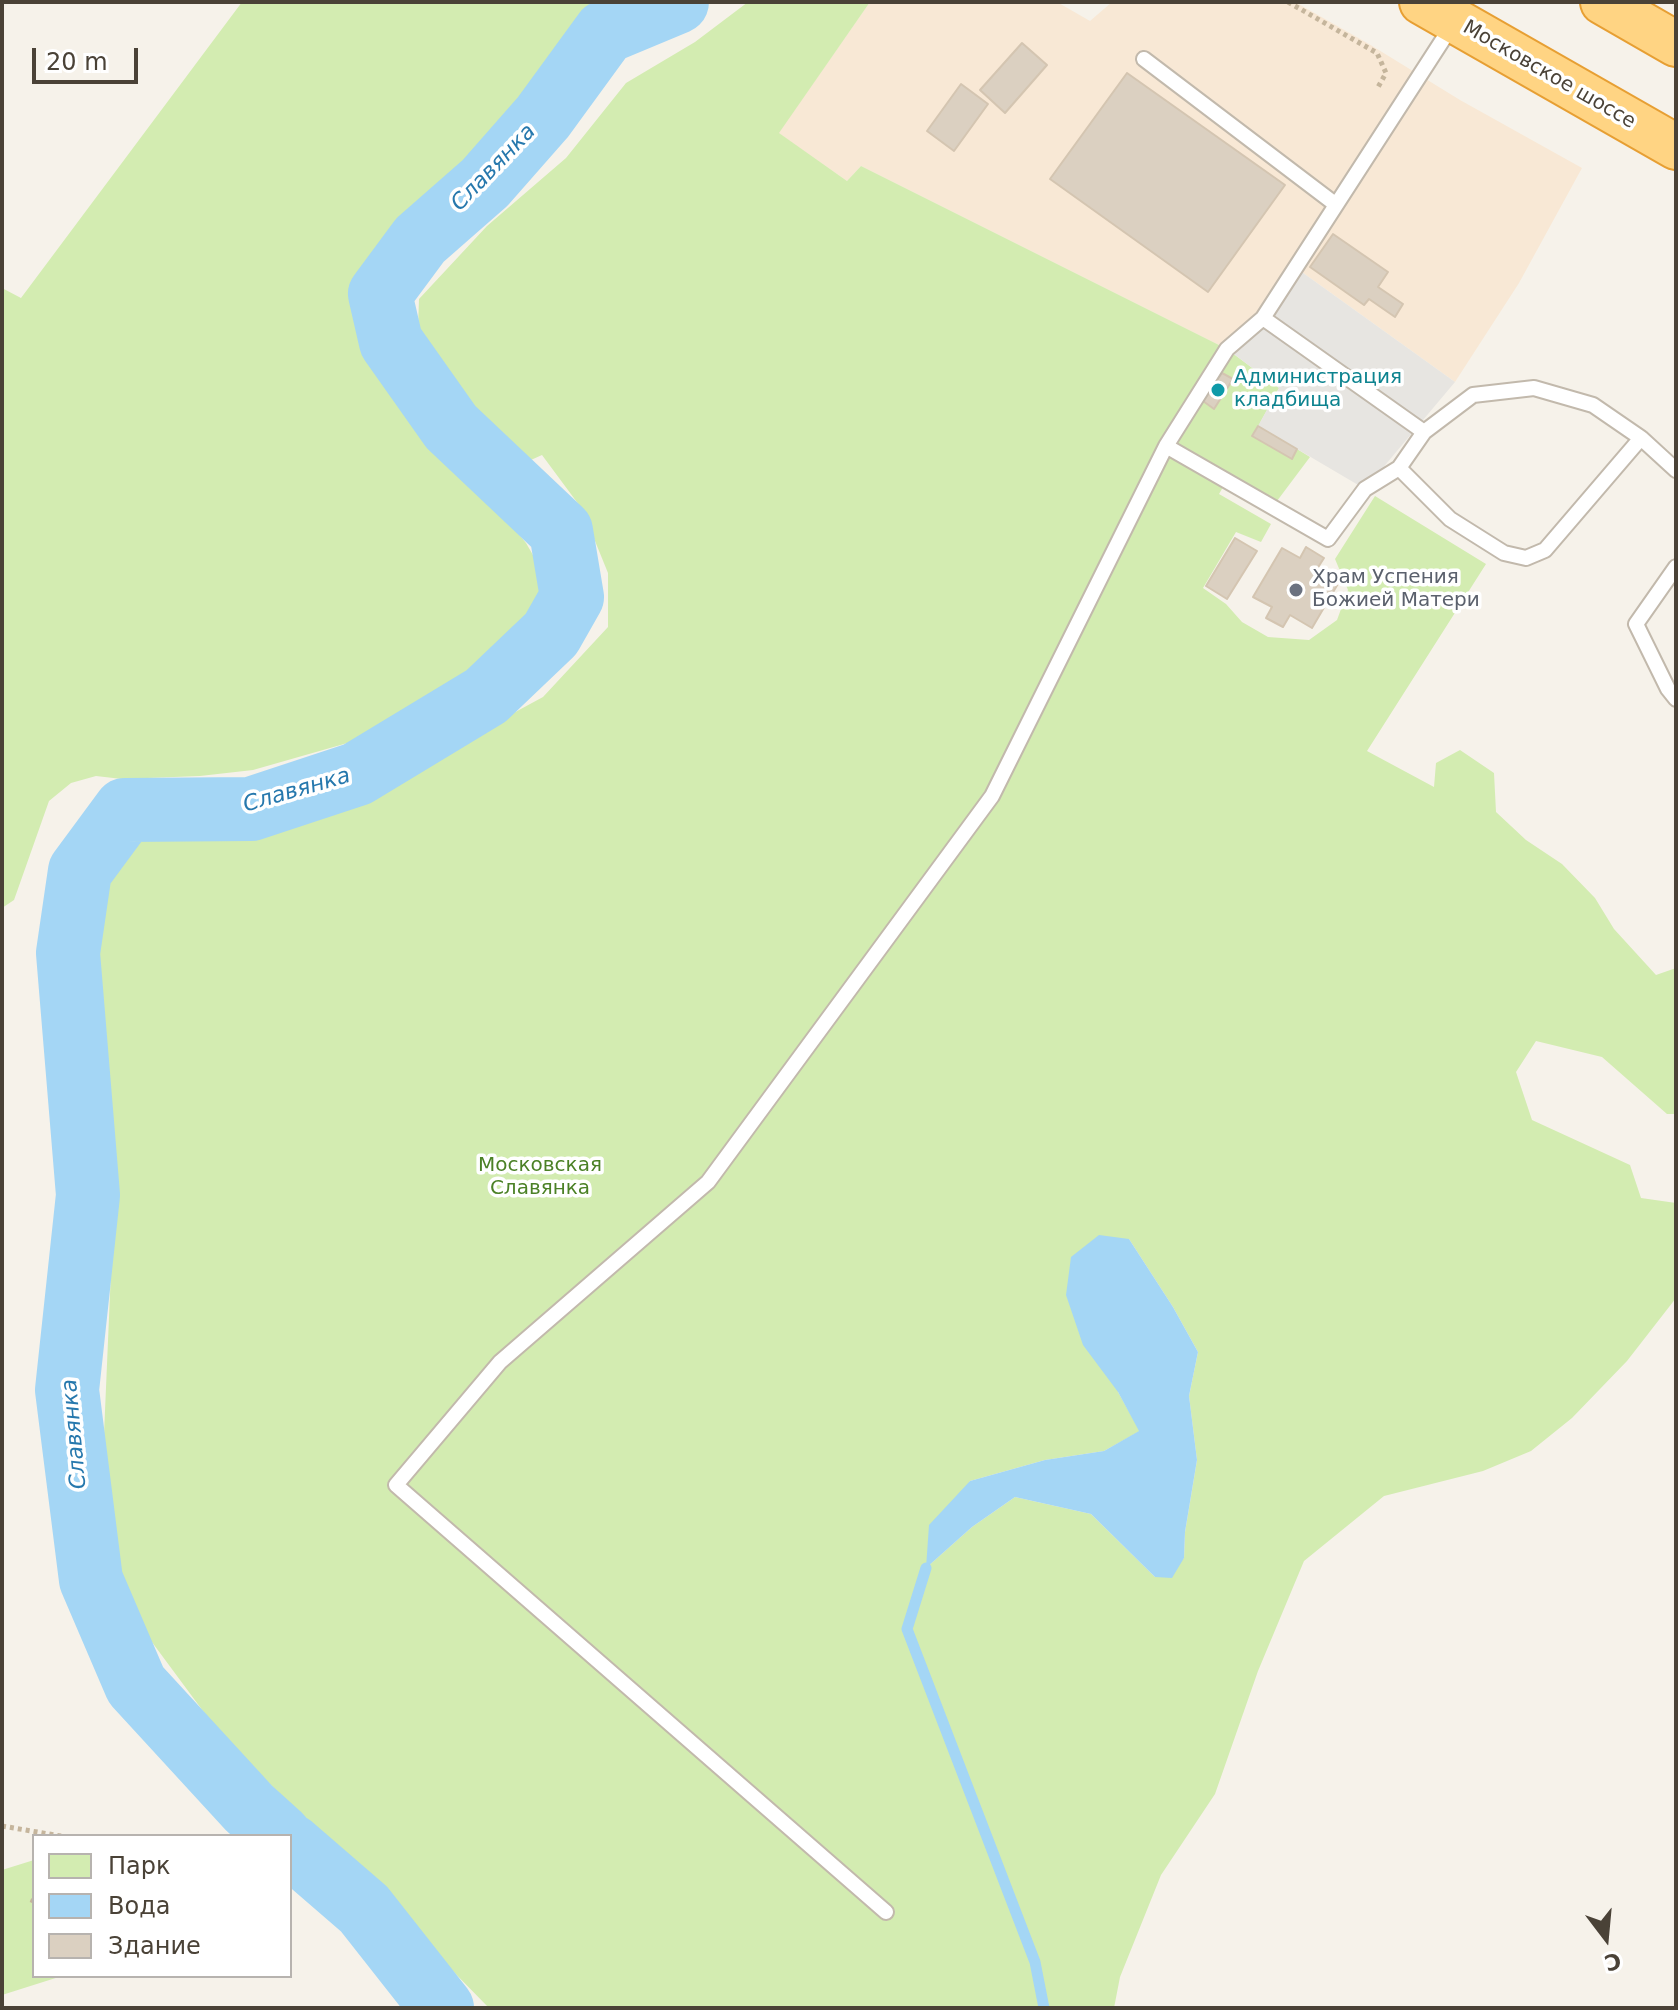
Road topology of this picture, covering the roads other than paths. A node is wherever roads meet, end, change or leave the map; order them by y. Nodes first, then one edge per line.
1 (1603, 2) edge
2 (1439, 11) edge
3 (1676, 44) edge
4 (1144, 59) dead end
5 (1676, 147) edge
6 (1335, 204) junction
7 (1263, 318) junction
8 (1424, 432) junction
9 (1641, 438) junction
10 (1166, 446) junction
11 (1399, 468) junction
12 (1676, 470) edge
13 (1676, 567) edge
14 (1673, 689) edge
15 (886, 1912) dead end

1 - 3 highway
2 - 5 highway, Московское шоссе
2 - 6 lane
4 - 6 lane
6 - 7 lane
7 - 8 lane
7 - 10 lane
8 - 9 lane
8 - 11 lane
9 - 11 lane
9 - 12 lane
10 - 11 lane
10 - 15 lane
13 - 14 lane

